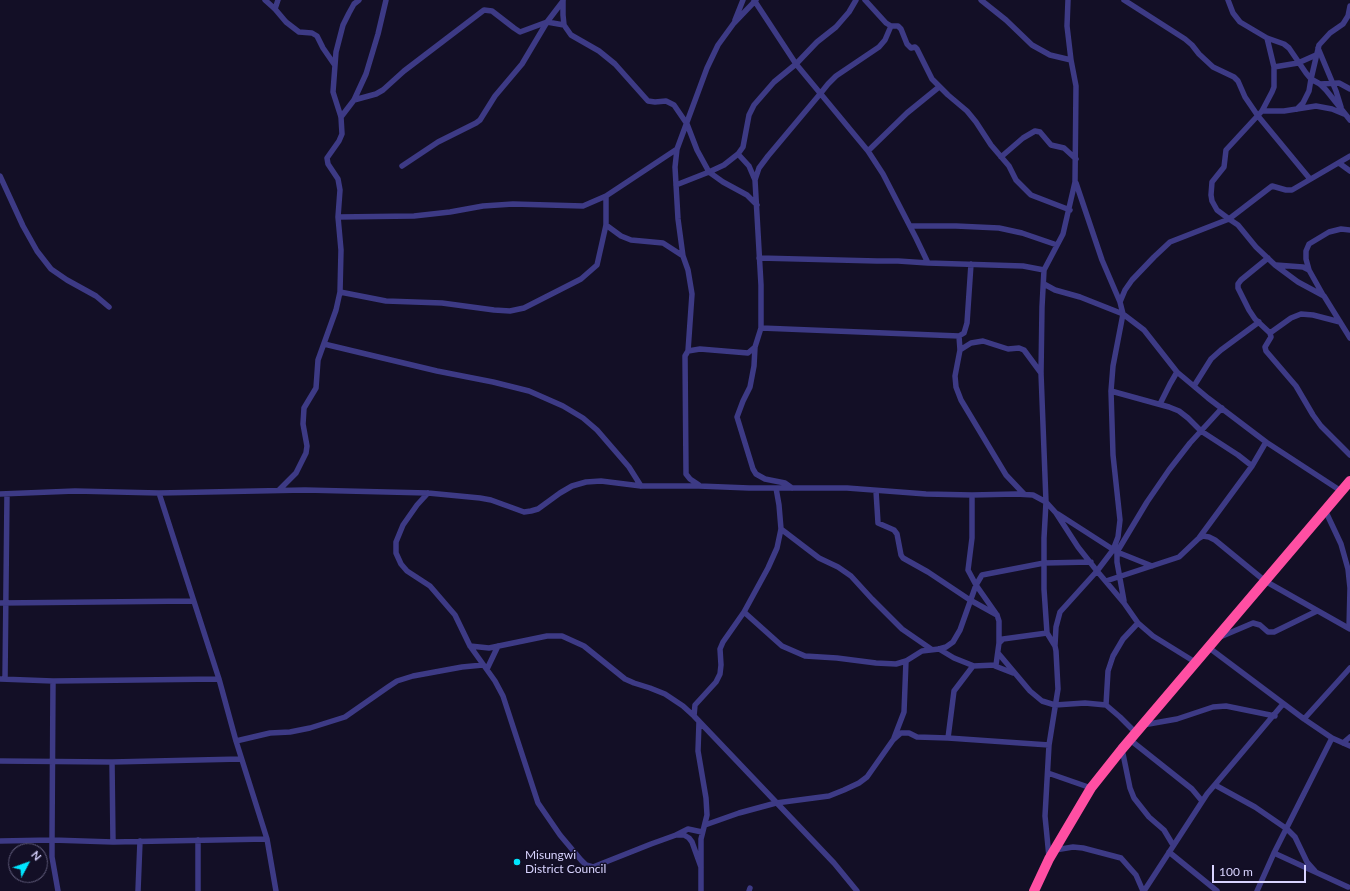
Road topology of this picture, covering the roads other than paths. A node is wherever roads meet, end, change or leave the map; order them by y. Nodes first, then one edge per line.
1 (265, 0) edge
2 (278, 0) edge
3 (358, 0) edge
4 (386, 0) edge
5 (563, 0) edge
6 (743, 0) edge
7 (856, 0) edge
8 (864, 0) edge
9 (981, 0) edge
10 (1068, 0) edge
11 (1124, 0) edge
12 (1228, 0) edge
13 (755, 1) edge
14 (1350, 6) edge
15 (275, 9) junction
16 (547, 22) junction
17 (734, 23) junction
18 (564, 25) junction
19 (891, 26) junction
20 (1267, 38) junction
21 (1318, 48) junction
22 (1316, 55) junction
23 (1071, 60) junction
24 (1298, 63) junction
25 (334, 64) junction
26 (796, 64) junction
27 (1274, 67) junction
28 (1310, 79) junction
29 (1332, 83) junction
30 (1320, 84) junction
31 (939, 87) junction
32 (1350, 89) edge
33 (820, 94) junction
34 (354, 100) junction
35 (1297, 109) junction
36 (1260, 114) junction
37 (1346, 116) edge
38 (341, 117) junction
39 (687, 124) junction
40 (1350, 125) edge
41 (677, 149) junction
42 (868, 151) junction
43 (738, 154) junction
44 (1350, 156) edge
45 (1001, 157) junction
46 (1076, 159) junction
47 (1339, 163) junction
48 (402, 166) dead end
49 (1350, 171) edge
50 (709, 172) junction
51 (0, 176) edge
52 (1310, 179) junction
53 (755, 180) junction
54 (1076, 182) junction
55 (676, 184) junction
56 (606, 196) junction
57 (757, 206) junction
58 (1070, 210) junction
59 (338, 218) junction
60 (1229, 218) junction
61 (606, 225) junction
62 (910, 226) junction
63 (1350, 230) edge
64 (1057, 245) junction
65 (683, 256) junction
66 (758, 258) junction
67 (1268, 258) junction
68 (928, 263) junction
69 (971, 264) junction
70 (1275, 265) junction
71 (1044, 270) junction
72 (1309, 270) junction
73 (1044, 284) junction
74 (340, 292) junction
75 (1324, 296) junction
76 (1120, 302) junction
77 (109, 307) dead end
78 (1123, 314) junction
79 (1259, 322) junction
80 (1340, 322) junction
81 (761, 328) junction
82 (1270, 333) junction
83 (959, 336) junction
84 (1350, 338) edge
85 (324, 344) junction
86 (755, 347) junction
87 (960, 350) junction
88 (688, 351) junction
89 (1177, 372) junction
90 (1041, 373) junction
91 (1194, 386) junction
92 (1111, 391) junction
93 (1160, 404) junction
94 (1222, 408) junction
95 (1201, 431) junction
96 (1266, 442) junction
97 (1350, 455) edge
98 (1252, 466) junction
99 (1350, 481) edge
100 (642, 486) junction
101 (699, 486) junction
102 (776, 488) junction
103 (793, 488) junction
104 (279, 490) junction
105 (876, 490) junction
106 (1341, 491) junction
107 (159, 493) junction
108 (0, 494) edge
109 (7, 494) junction
110 (428, 494) junction
111 (1024, 494) junction
112 (972, 495) junction
113 (1046, 502) junction
114 (1325, 510) junction
115 (1056, 513) junction
116 (781, 529) junction
117 (1198, 539) junction
118 (1115, 551) junction
119 (1091, 562) junction
120 (1044, 563) junction
121 (1152, 566) junction
122 (1097, 571) junction
123 (1119, 576) junction
124 (1106, 581) junction
125 (1265, 581) junction
126 (976, 585) junction
127 (970, 600) junction
128 (193, 601) junction
129 (3, 603) edge
130 (1124, 603) junction
131 (1317, 611) junction
132 (744, 612) junction
133 (997, 615) junction
134 (1138, 623) junction
135 (1350, 629) edge
136 (1047, 633) junction
137 (1216, 638) junction
138 (999, 643) junction
139 (470, 646) junction
140 (498, 646) junction
141 (1055, 646) junction
142 (1208, 648) junction
143 (931, 649) junction
144 (939, 649) junction
145 (998, 653) junction
146 (906, 661) junction
147 (1195, 662) junction
148 (974, 666) junction
149 (995, 666) junction
150 (485, 667) junction
151 (1350, 668) edge
152 (1013, 673) junction
153 (2, 679) edge
154 (219, 679) junction
155 (53, 681) junction
156 (1283, 704) junction
157 (1055, 705) junction
158 (1106, 705) junction
159 (694, 716) junction
160 (1275, 716) junction
161 (1304, 719) junction
162 (901, 721) junction
163 (699, 722) junction
164 (1135, 732) junction
165 (909, 733) junction
166 (1350, 736) edge
167 (948, 738) junction
168 (1332, 738) junction
169 (893, 740) junction
170 (236, 741) junction
171 (1343, 743) junction
172 (1049, 746) junction
173 (1350, 746) edge
174 (1122, 749) junction
175 (242, 759) junction
176 (0, 761) edge
177 (52, 762) junction
178 (112, 762) junction
179 (1048, 773) junction
180 (1215, 785) junction
181 (1091, 788) junction
182 (1192, 789) junction
183 (1207, 794) junction
184 (1202, 801) junction
185 (776, 803) junction
186 (1291, 819) junction
187 (705, 825) junction
188 (1287, 829) junction
189 (702, 832) junction
190 (676, 835) junction
191 (1295, 837) junction
192 (267, 839) junction
193 (52, 840) junction
194 (198, 840) junction
195 (0, 841) edge
196 (113, 842) junction
197 (140, 842) junction
198 (1173, 844) junction
199 (1169, 852) junction
200 (1274, 853) junction
201 (1051, 854) junction
202 (701, 867) junction
203 (1315, 871) junction
204 (1152, 878) junction
205 (1138, 879) junction
206 (1348, 887) edge
207 (58, 891) edge
208 (138, 891) edge
209 (198, 891) edge
210 (276, 891) edge
211 (701, 891) edge
212 (857, 891) edge
213 (1034, 891) edge
214 (1143, 891) edge
215 (1217, 891) edge
216 (1257, 891) edge

1 - 15 street
2 - 15 street
3 - 25 street
4 - 34 street
5 - 16 street
5 - 18 street
6 - 17 street
7 - 26 street
8 - 19 street
9 - 23 street
10 - 23 street
11 - 36 street
12 - 20 street
13 - 17 street
13 - 26 street
14 - 21 street
15 - 25 street
16 - 18 street
16 - 34 street
16 - 48 street
17 - 39 street
18 - 39 street
19 - 31 street
19 - 33 street
20 - 24 street
20 - 27 street
21 - 22 street
21 - 29 street
22 - 24 street
22 - 28 street
23 - 46 street
24 - 27 street
24 - 28 street
25 - 38 street
26 - 33 street
26 - 43 street
27 - 36 street
28 - 30 street
28 - 35 street
29 - 30 street
29 - 32 street
29 - 37 street
30 - 37 street
31 - 42 street
31 - 45 street
33 - 42 street
33 - 53 street
34 - 38 street
35 - 36 street
35 - 37 street
36 - 52 street
36 - 60 street
37 - 40 street
38 - 59 street
39 - 41 street
39 - 50 street
41 - 55 street
41 - 56 street
42 - 62 street
43 - 50 street
43 - 53 street
44 - 47 street
45 - 46 street
45 - 58 street
46 - 54 street
47 - 49 street
47 - 52 street
50 - 55 street
50 - 57 street
51 - 77 street
52 - 60 street
53 - 57 street
54 - 58 street
54 - 76 street
55 - 65 street
56 - 59 street
56 - 61 street
57 - 66 street
58 - 64 street
59 - 74 street
60 - 67 street
60 - 76 street
61 - 65 street
61 - 74 street
62 - 64 street
62 - 68 street
63 - 72 street
64 - 71 street
65 - 88 street
66 - 68 street
66 - 81 street
67 - 70 street
67 - 79 street
68 - 69 street
69 - 71 street
69 - 83 street
70 - 72 street
70 - 75 street
71 - 73 street
72 - 75 street
73 - 78 street
73 - 90 street
74 - 85 street
75 - 80 street
76 - 78 street
78 - 89 street
78 - 92 street
79 - 82 street
79 - 91 street
80 - 82 street
80 - 84 street
81 - 83 street
81 - 86 street
82 - 97 street
83 - 87 street
85 - 100 street
85 - 104 street
86 - 88 street
86 - 103 street
87 - 90 street
87 - 111 street
88 - 101 street
89 - 91 street
89 - 93 street
90 - 113 street
91 - 94 street
92 - 93 street
92 - 118 street
93 - 95 street
94 - 95 street
94 - 96 street
95 - 98 street
95 - 118 street
96 - 98 street
96 - 106 street
98 - 117 street
99 - 106 highway
100 - 101 street
100 - 110 street
101 - 102 street
102 - 103 street
102 - 116 street
103 - 105 street
104 - 107 street
104 - 110 street
105 - 112 street
105 - 127 street
106 - 114 highway
107 - 109 street
107 - 128 street
108 - 109 street
109 - 129 street
110 - 139 street
111 - 112 street
111 - 113 street
112 - 126 street
113 - 115 street
113 - 120 street
114 - 125 highway
114 - 135 street
115 - 118 street
115 - 119 street
116 - 132 street
116 - 143 street
117 - 121 street
117 - 125 street
118 - 121 street
118 - 122 street
118 - 123 street
119 - 120 street
119 - 122 street
120 - 126 street
120 - 136 street
121 - 123 street
122 - 124 street
122 - 141 street
123 - 124 street
123 - 130 street
124 - 130 street
125 - 131 street
125 - 137 highway
126 - 127 street
126 - 133 street
127 - 133 street
127 - 144 street
128 - 129 street
128 - 154 street
129 - 153 street
130 - 134 street
131 - 135 street
131 - 137 street
132 - 146 street
132 - 159 street
133 - 138 street
134 - 147 street
134 - 158 street
136 - 138 street
136 - 141 street
137 - 142 highway
138 - 145 street
139 - 140 street
139 - 150 street
140 - 150 street
140 - 159 street
141 - 157 street
142 - 147 highway
142 - 156 street
143 - 144 street
143 - 146 street
144 - 148 street
145 - 149 street
145 - 152 street
146 - 162 street
147 - 164 highway
148 - 149 street
148 - 167 street
149 - 152 street
150 - 170 street
150 - 190 street
151 - 161 street
152 - 157 street
153 - 155 street
154 - 155 street
154 - 170 street
155 - 177 street
156 - 160 street
156 - 161 street
157 - 158 street
157 - 172 street
158 - 164 street
159 - 163 street
160 - 164 street
160 - 180 street
161 - 168 street
162 - 165 street
162 - 169 street
163 - 185 street
163 - 187 street
164 - 174 highway
164 - 182 street
165 - 167 street
165 - 169 street
166 - 171 street
167 - 172 street
168 - 171 street
168 - 186 street
169 - 185 street
170 - 175 street
171 - 173 street
172 - 179 street
174 - 181 highway
174 - 198 street
175 - 178 street
175 - 192 street
176 - 177 street
177 - 178 street
177 - 193 street
178 - 196 street
179 - 181 street
179 - 201 street
180 - 183 street
180 - 188 street
181 - 201 highway
182 - 183 street
182 - 184 street
183 - 184 street
184 - 198 street
185 - 187 street
185 - 212 street
186 - 188 street
186 - 191 street
187 - 189 street
188 - 191 street
188 - 200 street
189 - 190 street
189 - 202 street
190 - 202 street
191 - 203 street
192 - 194 street
192 - 210 street
193 - 195 street
193 - 196 street
193 - 207 street
194 - 197 street
194 - 209 street
196 - 197 street
197 - 208 street
198 - 199 street
199 - 204 street
199 - 215 street
200 - 203 street
200 - 216 street
201 - 205 street
201 - 213 highway
202 - 211 street
203 - 206 street
204 - 205 street
204 - 214 street
205 - 214 street

